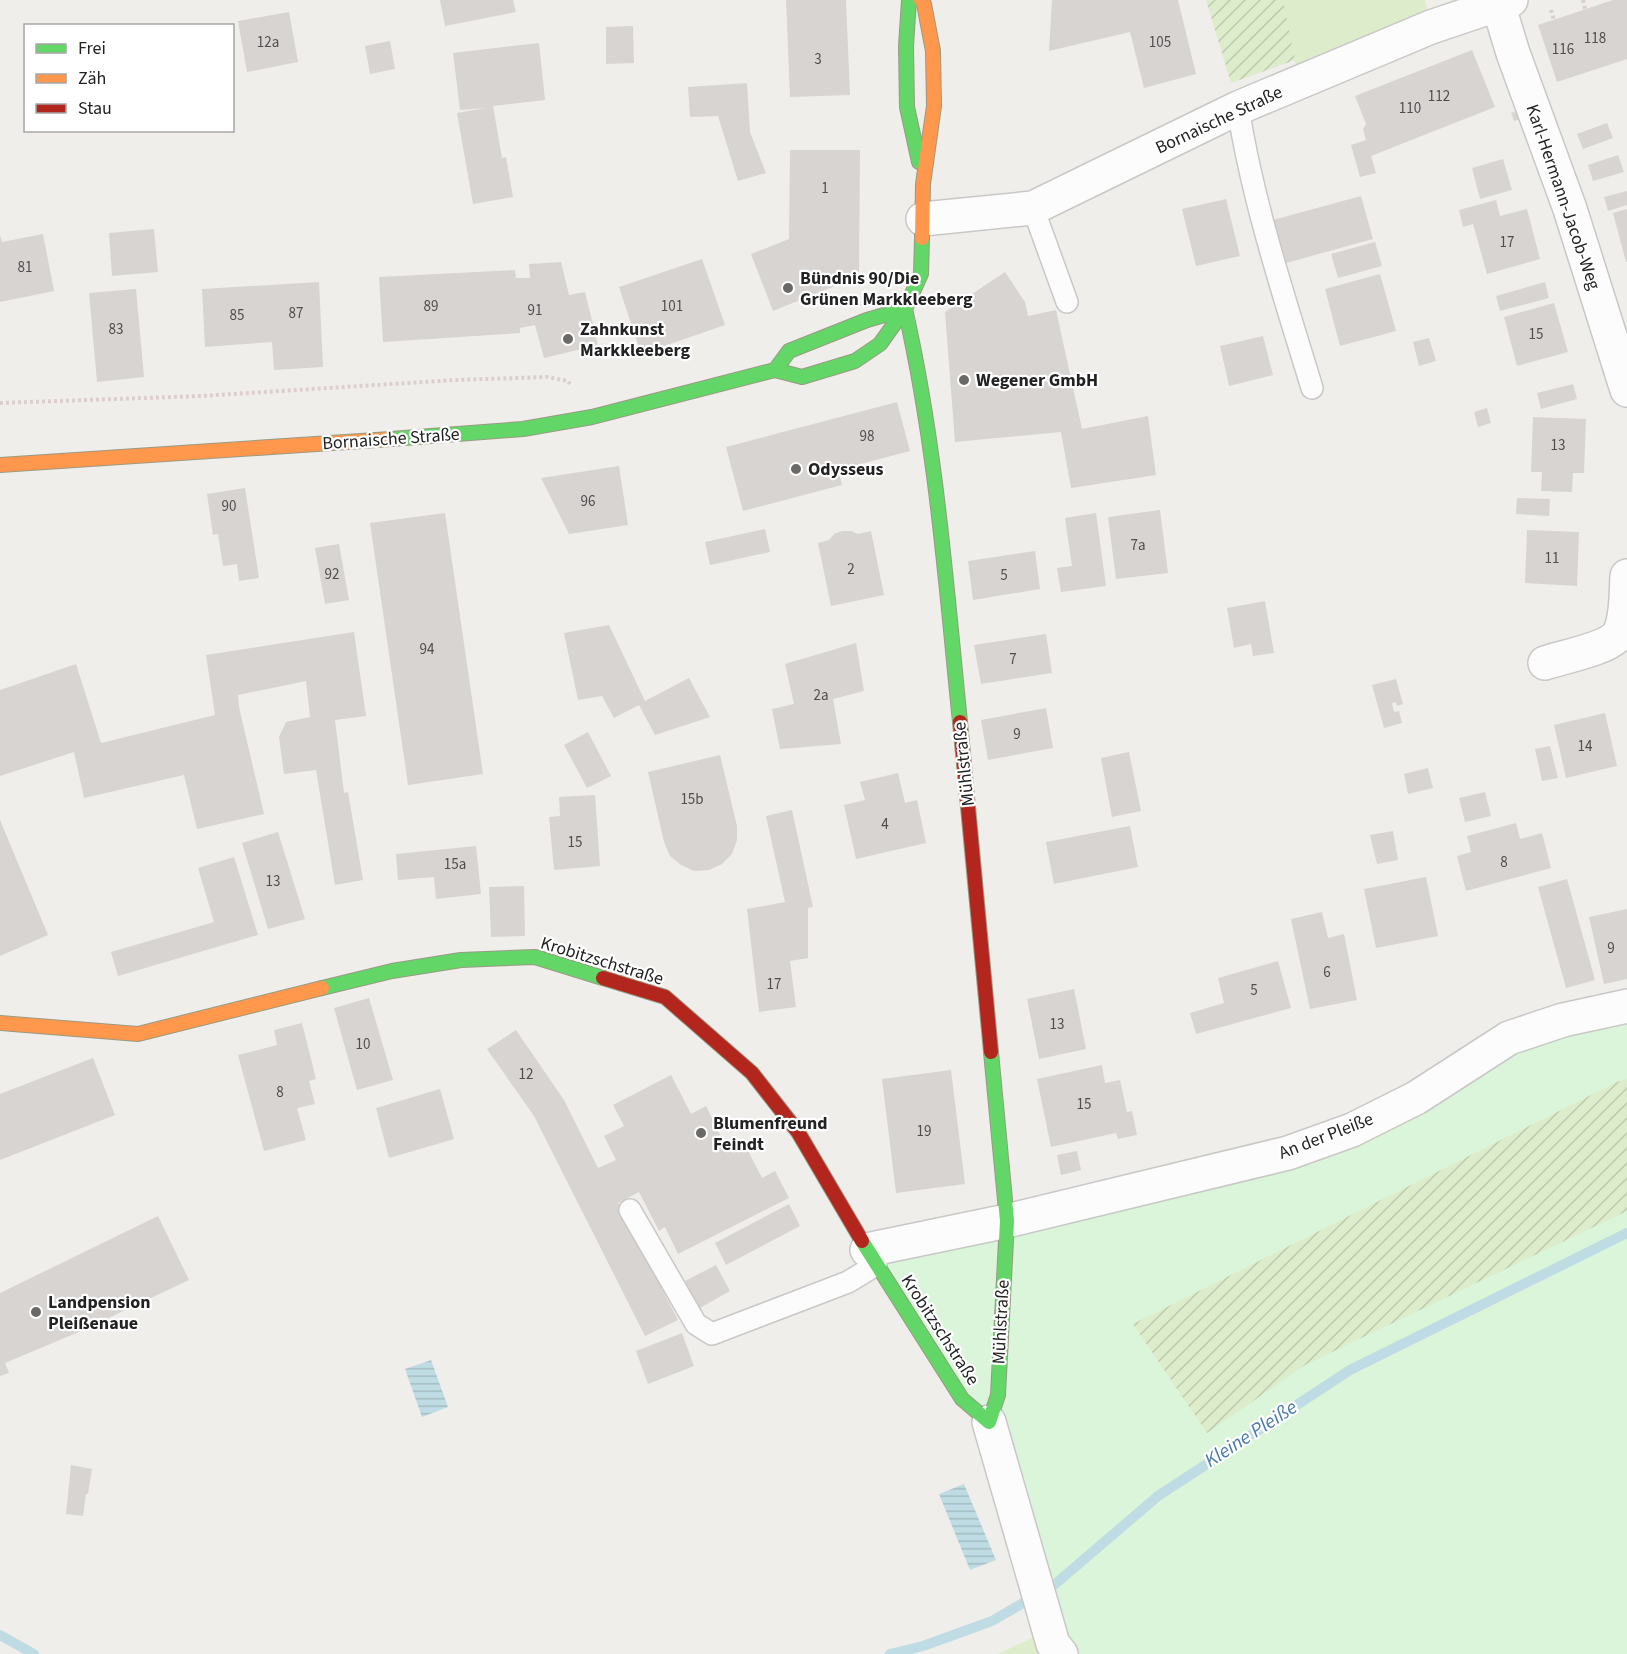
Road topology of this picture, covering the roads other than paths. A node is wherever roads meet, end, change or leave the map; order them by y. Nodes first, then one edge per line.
1 (909, 0) edge
2 (921, 0) edge
3 (1503, 1) edge
4 (1238, 108) junction
5 (923, 184) junction
6 (1033, 208) junction
7 (923, 219) junction
8 (1067, 302) dead end
9 (905, 309) junction
10 (775, 370) junction
11 (1312, 388) dead end
12 (1627, 390) edge
13 (0, 465) edge
14 (1627, 576) edge
15 (1545, 663) dead end
16 (1627, 1006) edge
17 (0, 1023) edge
18 (630, 1210) dead end
19 (1007, 1221) junction
20 (872, 1258) junction
21 (989, 1422) junction
22 (1055, 1642) edge

1 - 5 street
2 - 5 street
3 - 4 street, Bornaische Straße
3 - 12 street, Karl-Hermann-Jacob-Weg
4 - 6 street, Bornaische Straße
4 - 11 lane
5 - 7 street, Bornaische Straße
6 - 7 street, Bornaische Straße
6 - 8 lane
7 - 9 street, Bornaische Straße
9 - 10 street
9 - 10 street, Bornaische Straße
9 - 19 street, Mühlstraße
10 - 13 street, Bornaische Straße
14 - 15 street
16 - 19 street, An der Pleiße
17 - 20 street, Krobitzschstraße
18 - 20 lane
19 - 20 street
19 - 21 street, Mühlstraße
20 - 21 street, Krobitzschstraße
21 - 22 street

